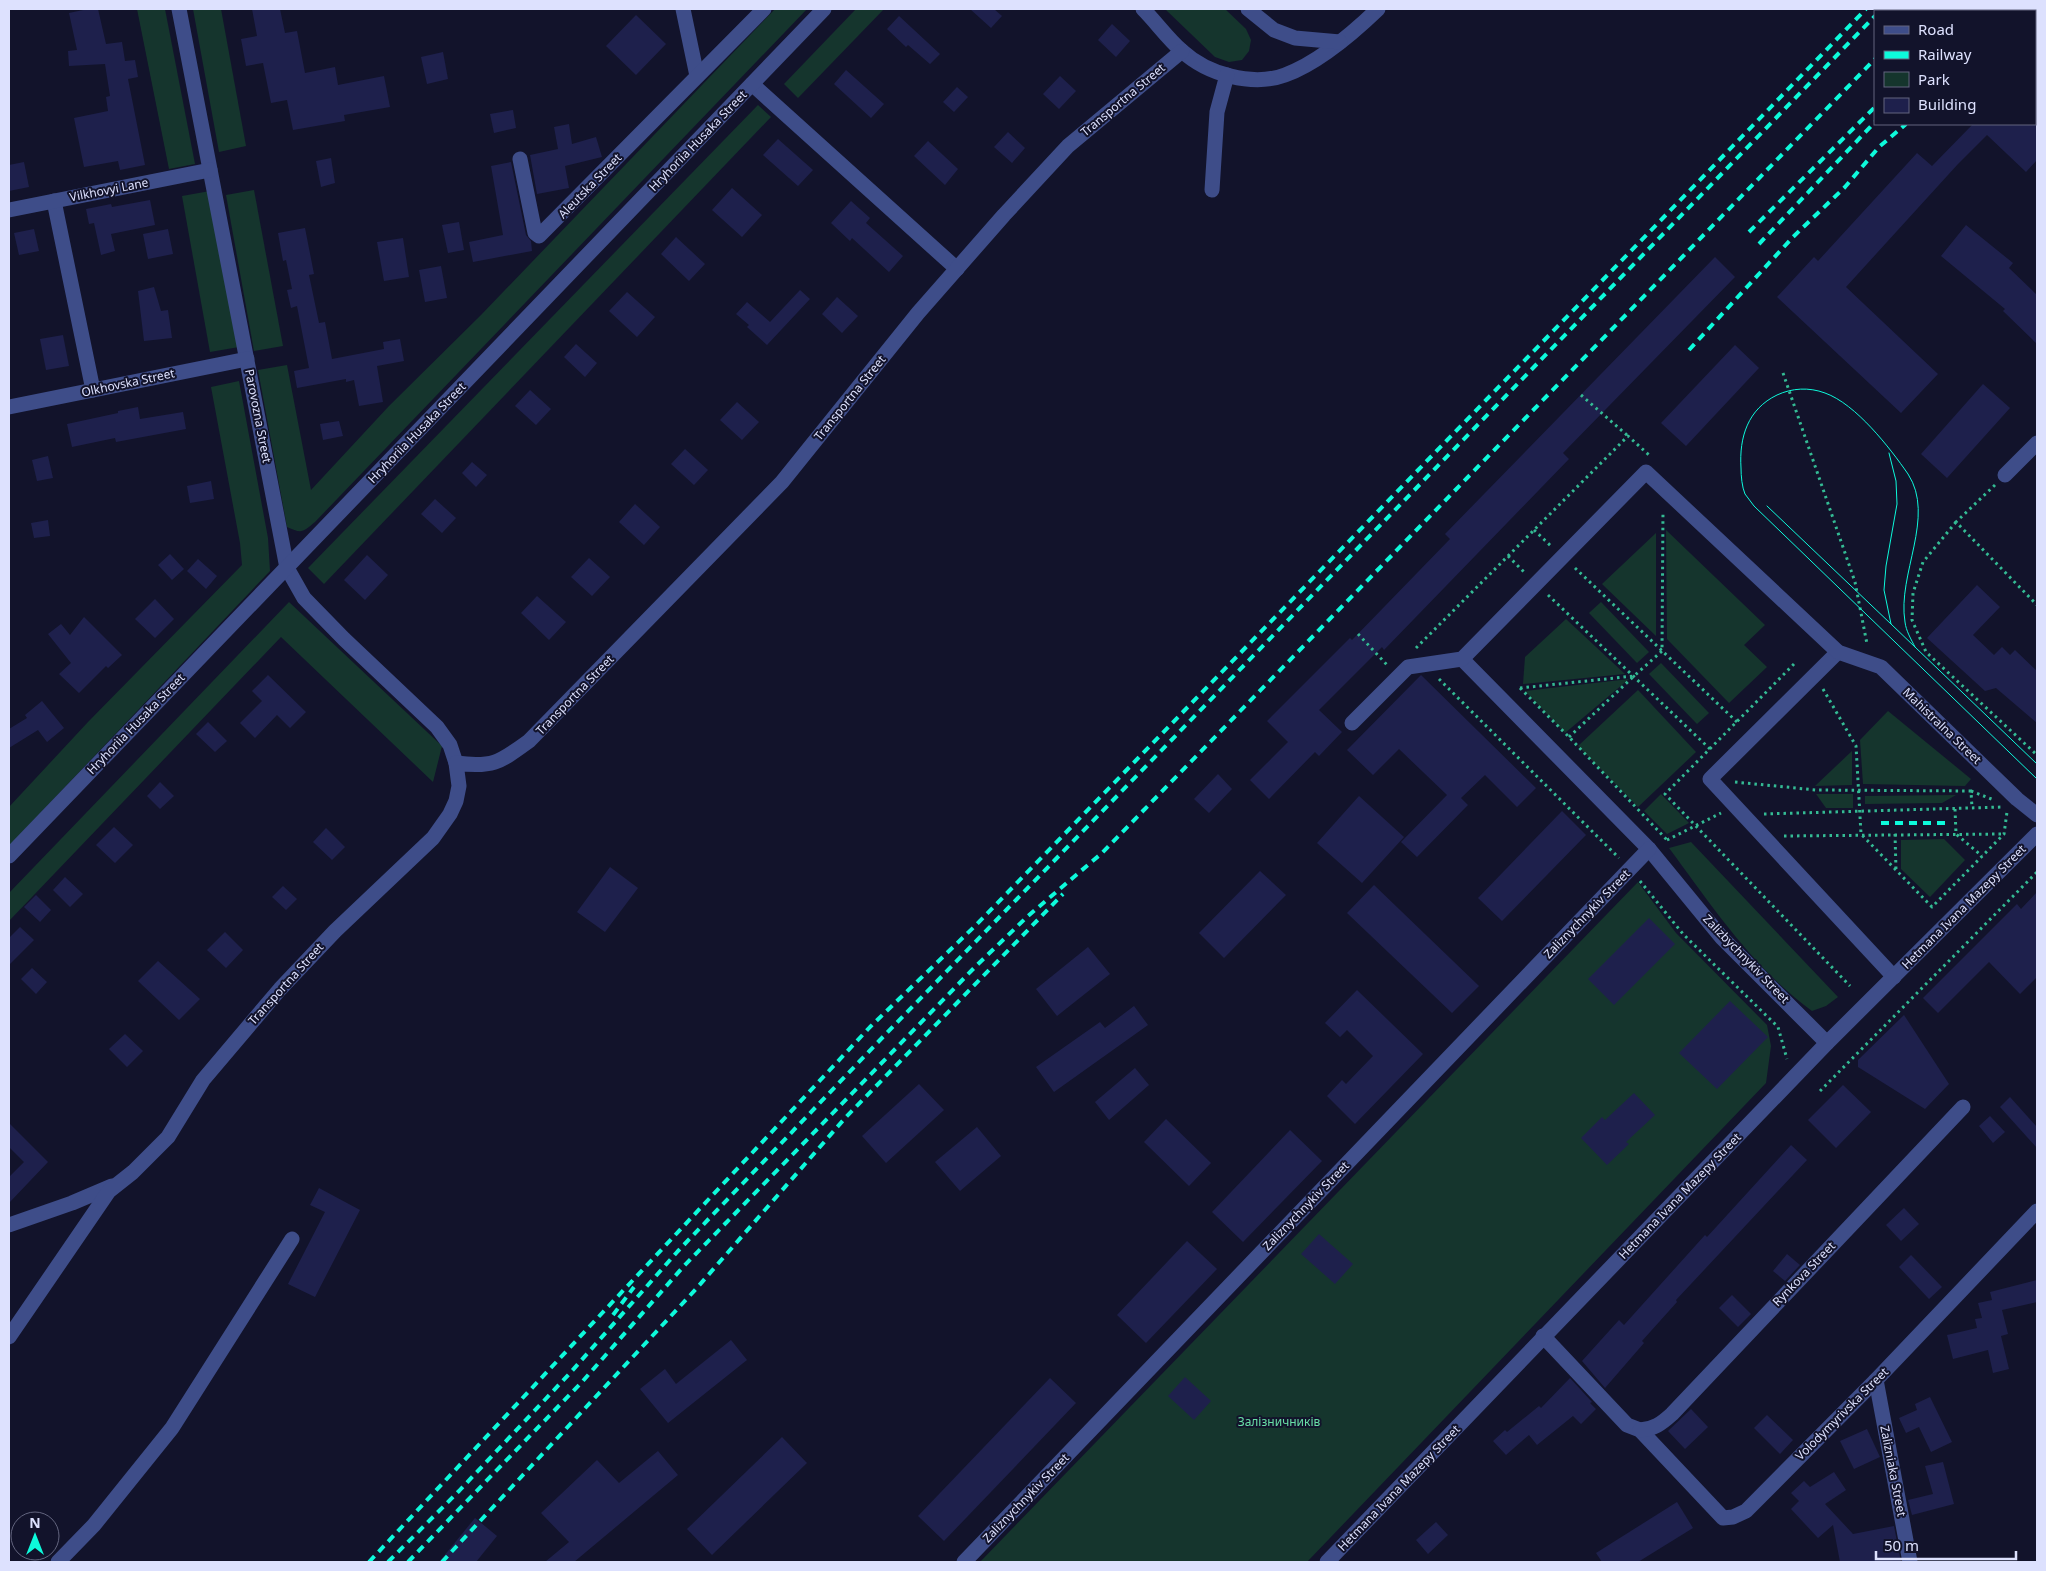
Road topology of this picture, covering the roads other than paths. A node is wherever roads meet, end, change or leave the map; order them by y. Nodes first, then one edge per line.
1 (179, 9) edge
2 (683, 9) edge
3 (764, 9) edge
4 (824, 9) edge
5 (1143, 9) edge
6 (1248, 9) edge
7 (1378, 9) edge
8 (1340, 42) junction
9 (1182, 52) junction
10 (1227, 75) junction
11 (696, 76) junction
12 (752, 84) junction
13 (520, 159) dead end
14 (210, 170) junction
15 (1212, 190) dead end
16 (54, 201) junction
17 (9, 210) edge
18 (956, 269) junction
19 (247, 359) junction
20 (93, 390) junction
21 (9, 407) edge
22 (2037, 443) edge
23 (2006, 475) road end
24 (287, 568) junction
25 (1838, 652) junction
26 (1462, 659) junction
27 (1352, 723) dead end
28 (456, 763) junction
29 (2037, 815) edge
30 (2037, 834) edge
31 (1649, 849) junction
32 (9, 856) edge
33 (1894, 977) junction
34 (1827, 1043) junction
35 (1963, 1107) dead end
36 (120, 1182) junction
37 (2037, 1211) edge
38 (9, 1225) edge
39 (292, 1239) dead end
40 (1543, 1336) junction
41 (9, 1337) edge
42 (1876, 1380) junction
43 (1640, 1430) junction
44 (58, 1562) edge
45 (964, 1562) edge
46 (1328, 1562) edge
47 (1910, 1562) edge

1 - 14 street, Parovozna Street
2 - 11 street
3 - 11 street, Aleutska Street
4 - 12 street, Hryhoriia Husaka Street
5 - 9 street
6 - 8 street
7 - 8 street
8 - 10 street
9 - 10 street
9 - 18 street, Transportna Street
10 - 15 street
11 - 13 street, Aleutska Street
12 - 18 street
12 - 24 street, Hryhoriia Husaka Street
14 - 16 street, Vilkhovyi Lane
14 - 19 street, Parovozna Street
16 - 17 street, Vilkhovyi Lane
16 - 20 street
18 - 28 street, Transportna Street
19 - 20 street, Olkhovska Street
19 - 24 street, Parovozna Street
20 - 21 street, Olkhovska Street
22 - 23 street
24 - 28 street, Parovozna Street
24 - 32 street, Hryhoriia Husaka Street
25 - 26 street
25 - 29 street, Mahistralna Street
25 - 33 street
26 - 27 street
26 - 31 street, Zalizbychnykiv Street
28 - 36 street, Transportna Street
30 - 33 street, Hetmana Ivana Mazepy Street
31 - 34 street, Zalizbychnykiv Street
31 - 45 street, Zaliznychnykiv Street
33 - 34 street, Hetmana Ivana Mazepy Street
34 - 40 street, Hetmana Ivana Mazepy Street
35 - 43 street, Rynkova Street
36 - 38 street
36 - 41 street, Transportna Street
37 - 42 street, Volodymyrivska Street
39 - 44 street
40 - 43 street
40 - 46 street, Hetmana Ivana Mazepy Street
42 - 43 street, Volodymyrivska Street
42 - 47 street, Zalizniaka Street

